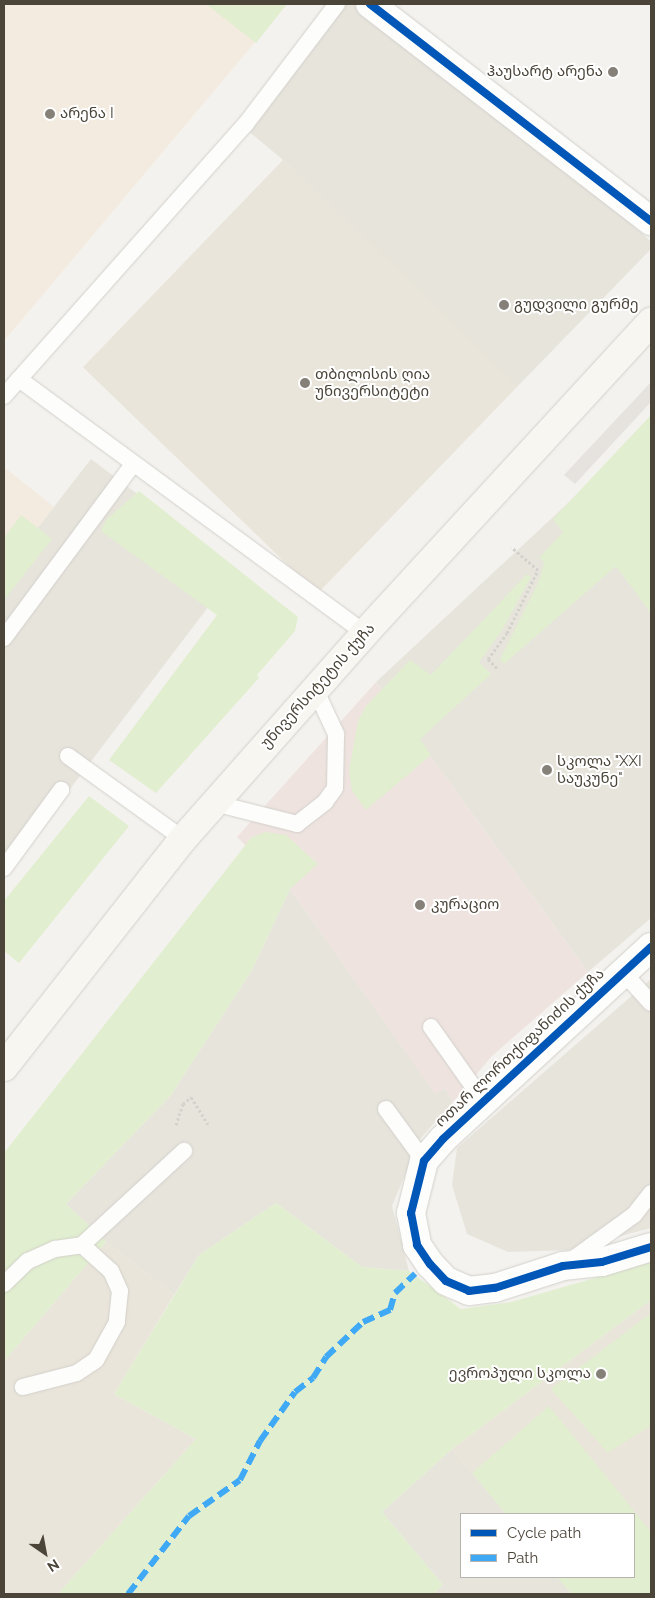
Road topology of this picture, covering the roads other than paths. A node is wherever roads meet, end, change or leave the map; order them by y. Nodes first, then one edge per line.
1 (336, 4) edge
2 (370, 4) edge
3 (651, 221) edge
4 (651, 322) edge
5 (19, 379) junction
6 (4, 396) edge
7 (133, 464) junction
8 (364, 634) junction
9 (4, 638) edge
10 (315, 689) junction
11 (68, 756) dead end
12 (61, 790) dead end
13 (214, 803) junction
14 (183, 839) junction
15 (4, 868) edge
16 (651, 947) edge
17 (622, 971) junction
18 (651, 1003) edge
19 (431, 1027) dead end
20 (4, 1067) edge
21 (482, 1099) junction
22 (386, 1109) dead end
23 (184, 1150) dead end
24 (424, 1161) junction
25 (651, 1193) edge
26 (82, 1245) junction
27 (651, 1247) edge
28 (563, 1266) junction
29 (4, 1284) edge
30 (23, 1387) dead end

1 - 5 lane
2 - 3 street
4 - 8 main road, უნივერსიტეტის ქუჩა
5 - 6 lane
5 - 7 lane
7 - 8 lane
7 - 9 lane
8 - 10 main road, უნივერსიტეტის ქუჩა
10 - 13 main road, უნივერსიტეტის ქუჩა
10 - 13 lane
11 - 14 lane
12 - 15 lane
13 - 14 main road, უნივერსიტეტის ქუჩა
14 - 20 main road, უნივერსიტეტის ქუჩა
16 - 17 street, ოთარ ლორთქიფანიძის ქუჩა
17 - 18 lane
17 - 21 street, ოთარ ლორთქიფანიძის ქუჩა
19 - 21 lane
21 - 24 street, ოთარ ლორთქიფანიძის ქუჩა
22 - 24 lane
23 - 26 lane
24 - 28 street, ოთარ ლორთქიფანიძის ქუჩა
25 - 28 lane
26 - 29 lane
26 - 30 lane
27 - 28 street, ოთარ ლორთქიფანიძის ქუჩა

